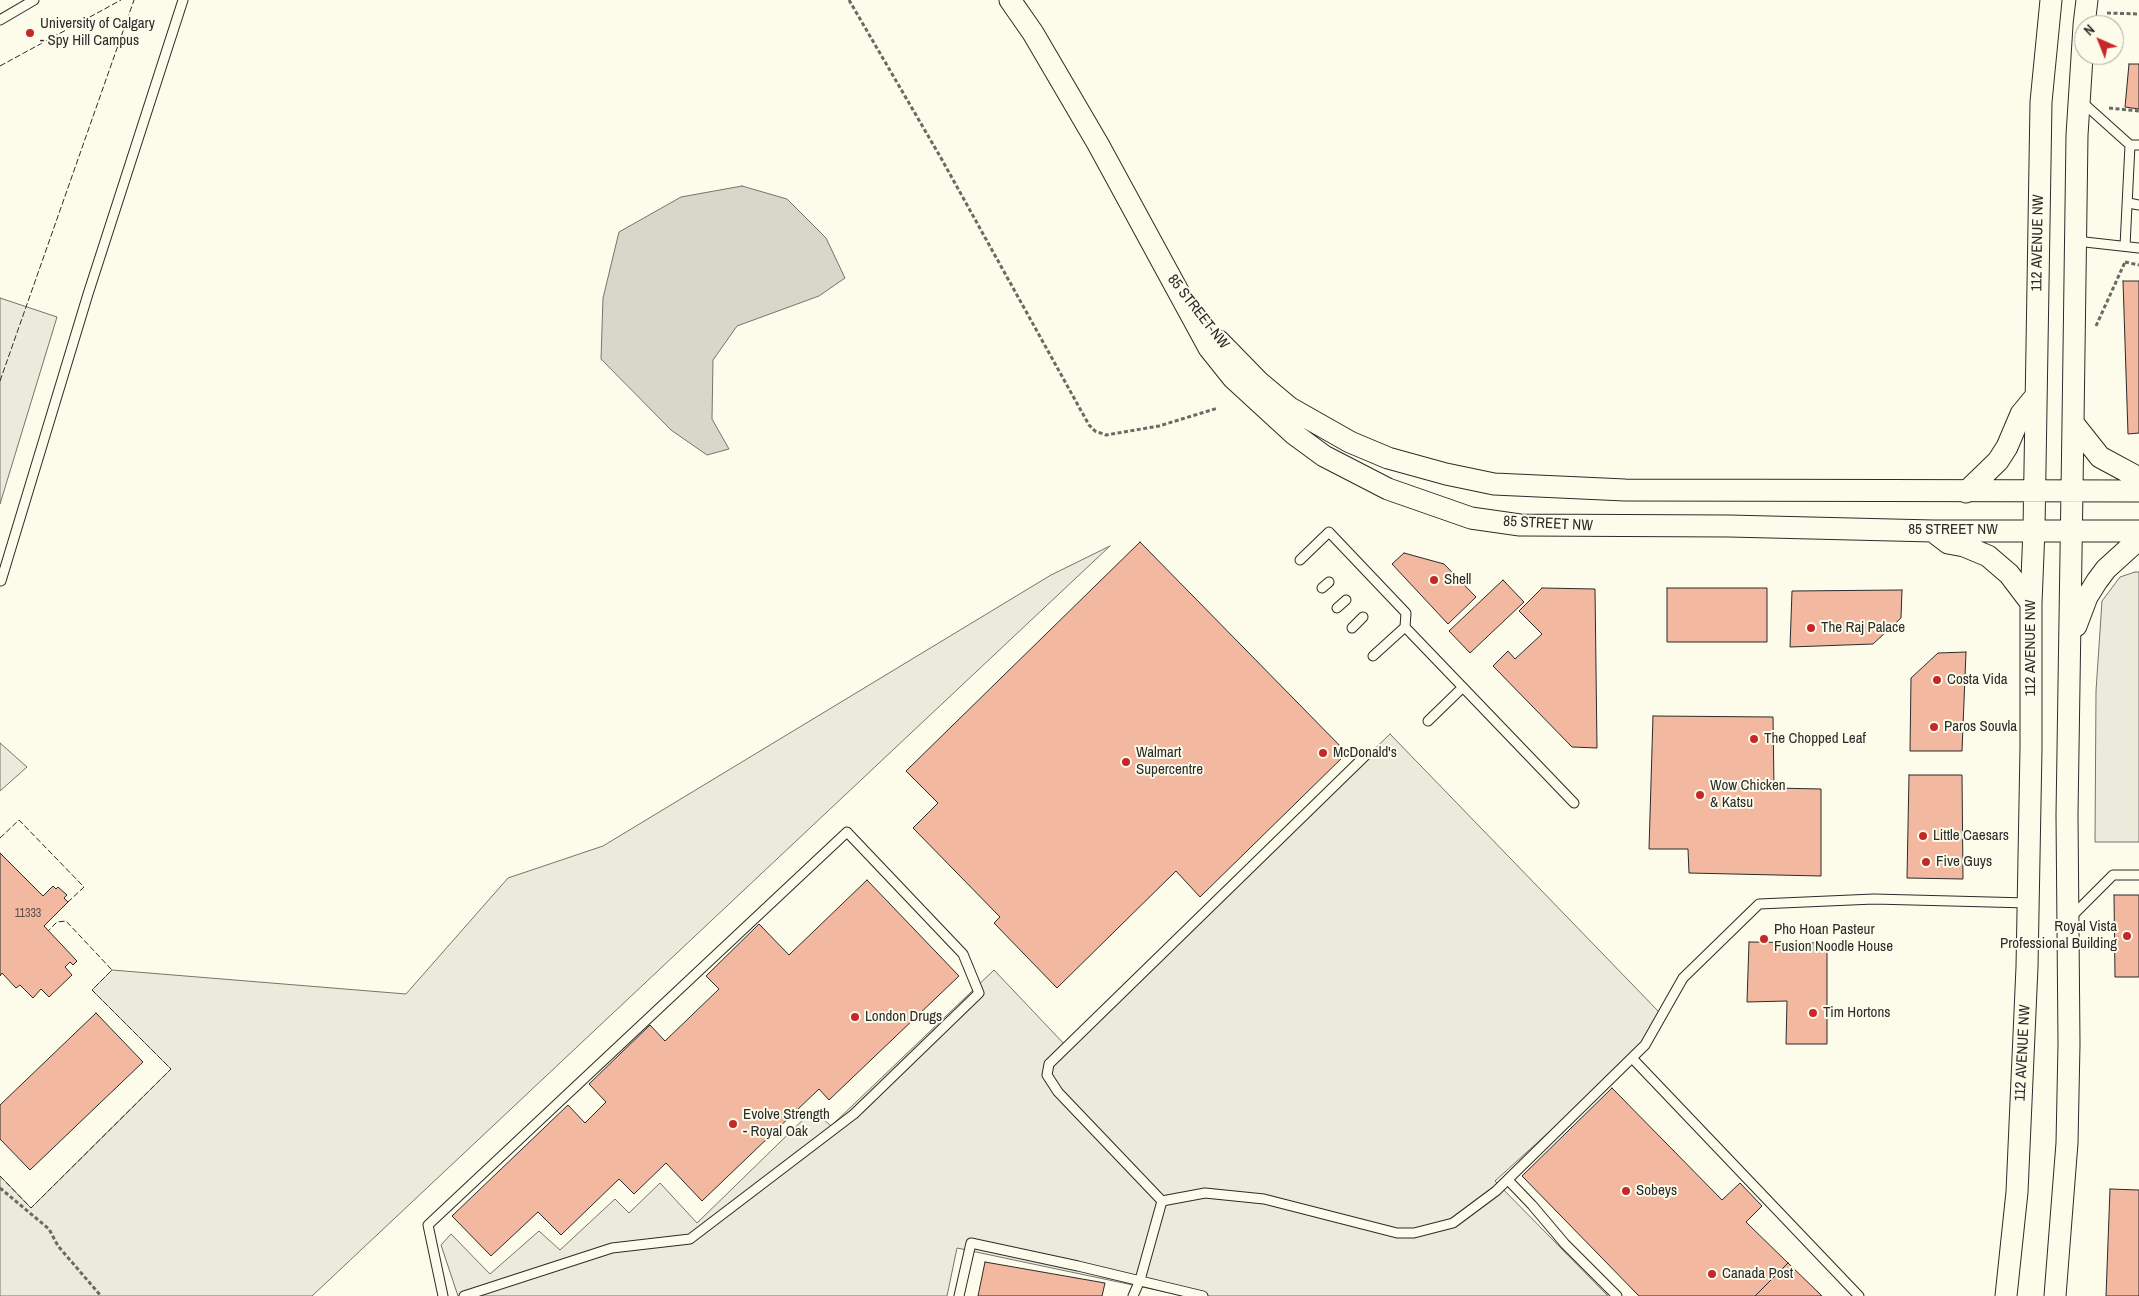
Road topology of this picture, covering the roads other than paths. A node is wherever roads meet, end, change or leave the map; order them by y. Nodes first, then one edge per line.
1 (34, 0) edge
2 (183, 0) edge
3 (1010, 0) edge
4 (2051, 0) edge
5 (2087, 0) edge
6 (2085, 15) edge
7 (0, 20) edge
8 (2082, 65) edge
9 (2080, 100) junction
10 (2134, 145) edge
11 (2129, 203) junction
12 (2139, 206) edge
13 (2076, 241) junction
14 (2126, 246) junction
15 (2139, 248) edge
16 (1165, 269) junction
17 (2034, 397) junction
18 (2073, 423) junction
19 (2139, 478) edge
20 (2034, 490) junction
21 (2073, 490) junction
22 (2139, 491) edge
23 (1966, 492) junction
24 (2034, 529) junction
25 (2072, 530) junction
26 (1933, 531) junction
27 (2139, 531) edge
28 (2139, 539) edge
29 (1300, 560) dead end
30 (1, 581) edge
31 (1346, 600) dead end
32 (2030, 603) junction
33 (1337, 608) dead end
34 (1363, 617) dead end
35 (1352, 628) dead end
36 (1404, 628) junction
37 (2071, 638) junction
38 (1373, 656) dead end
39 (1462, 688) junction
40 (1428, 720) dead end
41 (1368, 753) dead end
42 (1574, 803) dead end
43 (2139, 875) edge
44 (2028, 903) junction
45 (2068, 920) junction
46 (1632, 1058) junction
47 (1508, 1180) junction
48 (1162, 1201) junction
49 (1140, 1280) junction
50 (443, 1296) edge
51 (464, 1296) edge
52 (959, 1296) edge
53 (1133, 1296) edge
54 (1140, 1296) edge
55 (1203, 1296) edge
56 (1617, 1296) edge
57 (1859, 1296) edge
58 (2006, 1296) edge
59 (2055, 1296) edge

1 - 7 lane
2 - 30 lane
3 - 16 street, 85 STREET NW
4 - 17 street, 112 AVENUE NW
5 - 6 street
8 - 9 street
9 - 10 lane
9 - 13 street
10 - 11 lane
11 - 12 lane
11 - 14 lane
13 - 14 lane
13 - 18 street
14 - 15 lane
16 - 23 street, 85 STREET NW
16 - 26 street, 85 STREET NW
17 - 20 street, 112 AVENUE NW
17 - 23 street
18 - 19 street
18 - 21 street
20 - 21 street, 85 STREET NW
20 - 23 street, 85 STREET NW
20 - 24 street, 112 AVENUE NW
21 - 22 street, 85 STREET NW
21 - 25 street
24 - 25 street, 85 STREET NW
24 - 26 street, 85 STREET NW
24 - 32 street, 112 AVENUE NW
25 - 27 street, 85 STREET NW
25 - 37 street
26 - 32 street
28 - 37 street
29 - 36 lane
31 - 33 lane
32 - 44 street, 112 AVENUE NW
34 - 35 lane
36 - 38 lane
36 - 39 lane
37 - 45 street
39 - 40 lane
39 - 42 lane
41 - 48 lane
43 - 45 lane
44 - 46 lane
44 - 58 street, 112 AVENUE NW
45 - 59 street
46 - 47 lane
46 - 57 lane
47 - 48 lane
47 - 56 lane
48 - 49 lane
49 - 52 lane
49 - 53 lane
49 - 54 lane
49 - 55 lane
50 - 51 lane

